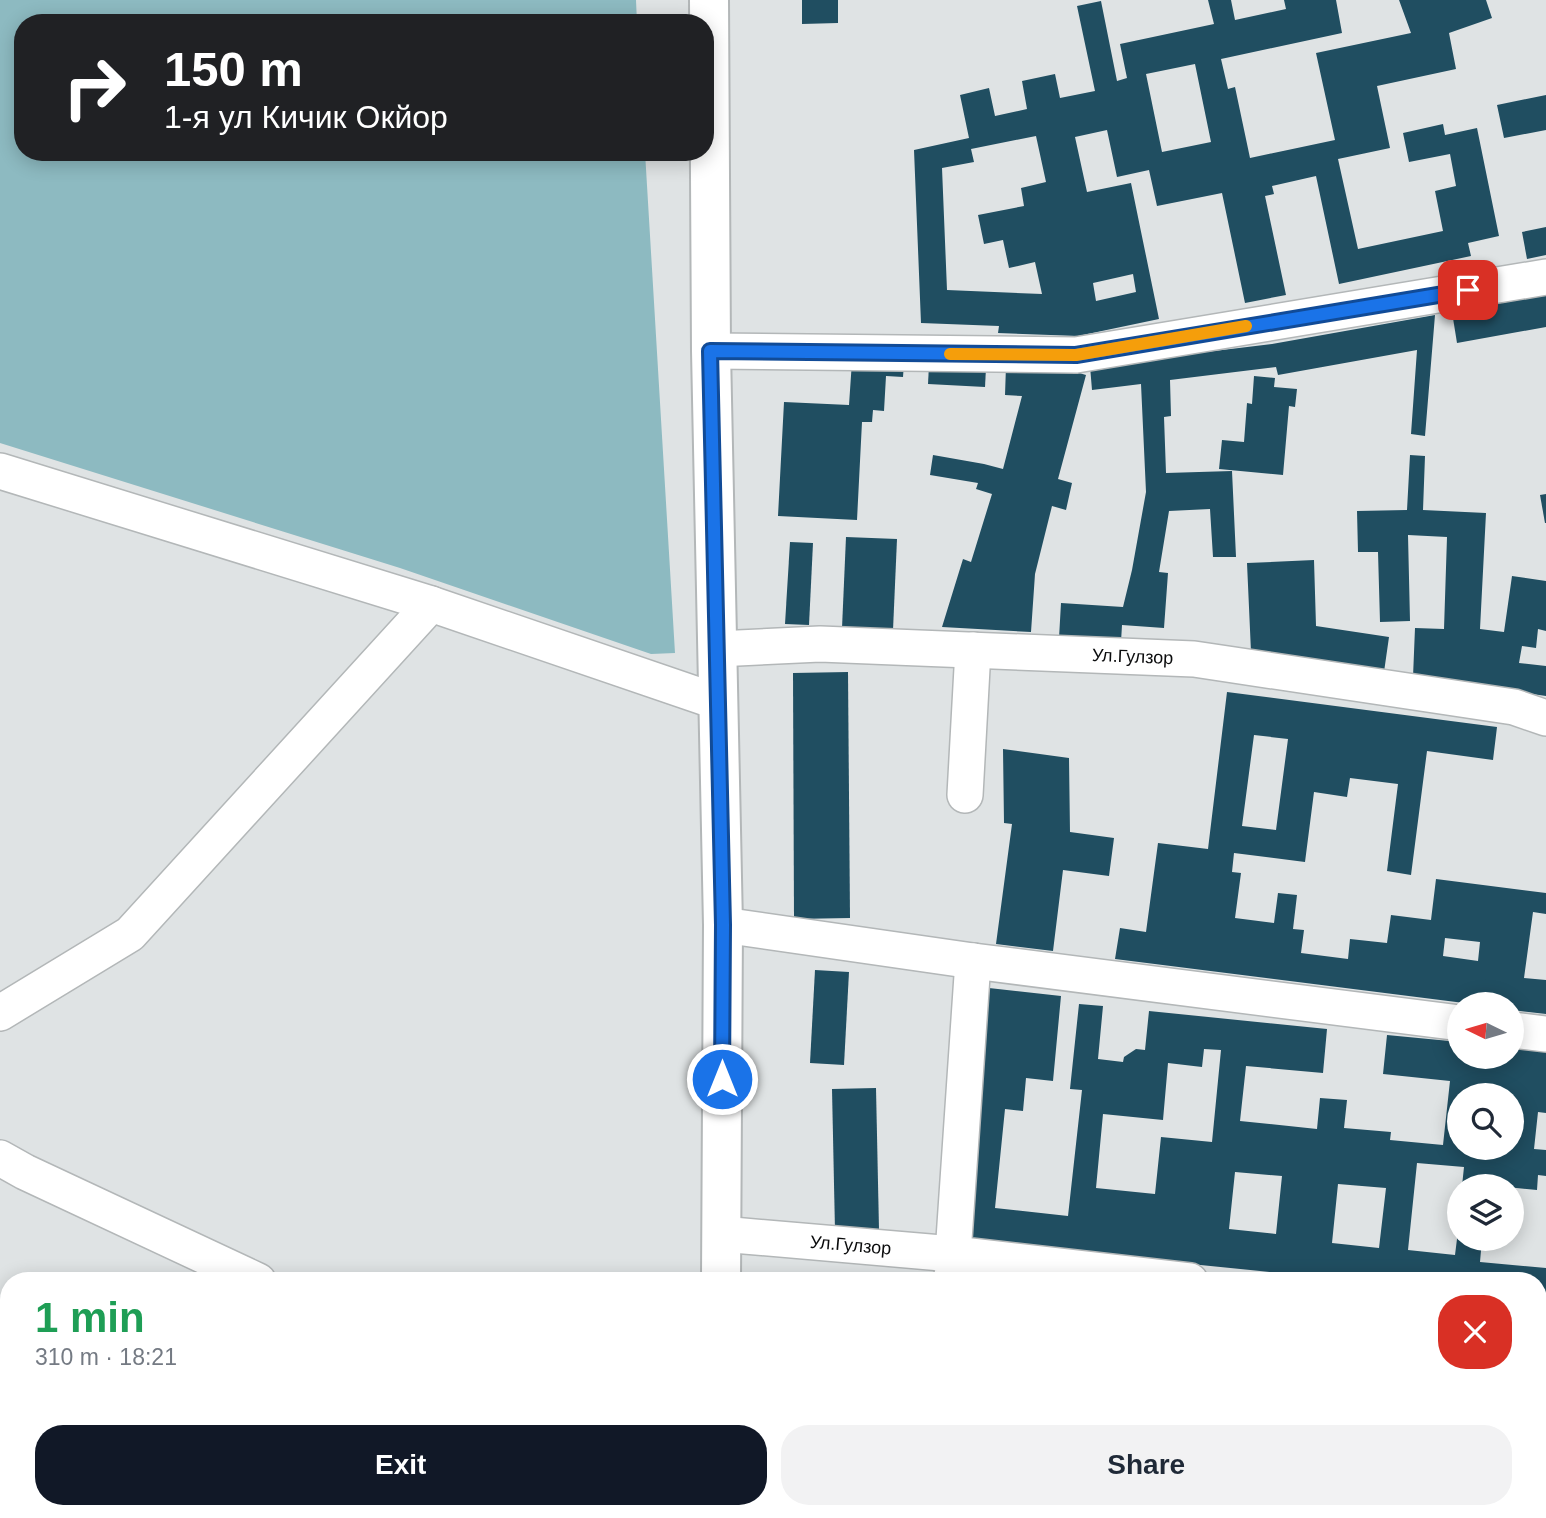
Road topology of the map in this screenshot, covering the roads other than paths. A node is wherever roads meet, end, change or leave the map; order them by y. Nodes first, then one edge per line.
1 (709, 161) edge
2 (1546, 277) edge
3 (710, 351) junction
4 (0, 471) edge
5 (431, 604) junction
6 (717, 649) junction
7 (973, 650) junction
8 (718, 702) junction
9 (1546, 718) edge
10 (965, 795) dead end
11 (723, 925) junction
12 (973, 961) junction
13 (0, 1013) edge
14 (1447, 1021) edge
15 (1524, 1031) edge
16 (1546, 1034) edge
17 (0, 1158) edge
18 (721, 1234) junction
19 (953, 1268) edge
20 (239, 1272) edge
21 (721, 1272) edge
22 (1026, 1272) edge

1 - 3 main road
2 - 3 street
3 - 6 main road
4 - 5 street
5 - 8 street
5 - 13 street
6 - 7 street, Ул.Гулзор
6 - 8 main road
7 - 9 street, Ул.Гулзор
7 - 10 street
8 - 11 main road
11 - 12 street
11 - 18 main road
12 - 14 street
12 - 19 street
15 - 16 street
17 - 20 street
18 - 19 street, Ул.Гулзор
18 - 21 main road
19 - 22 street, Ул.Гулзор

